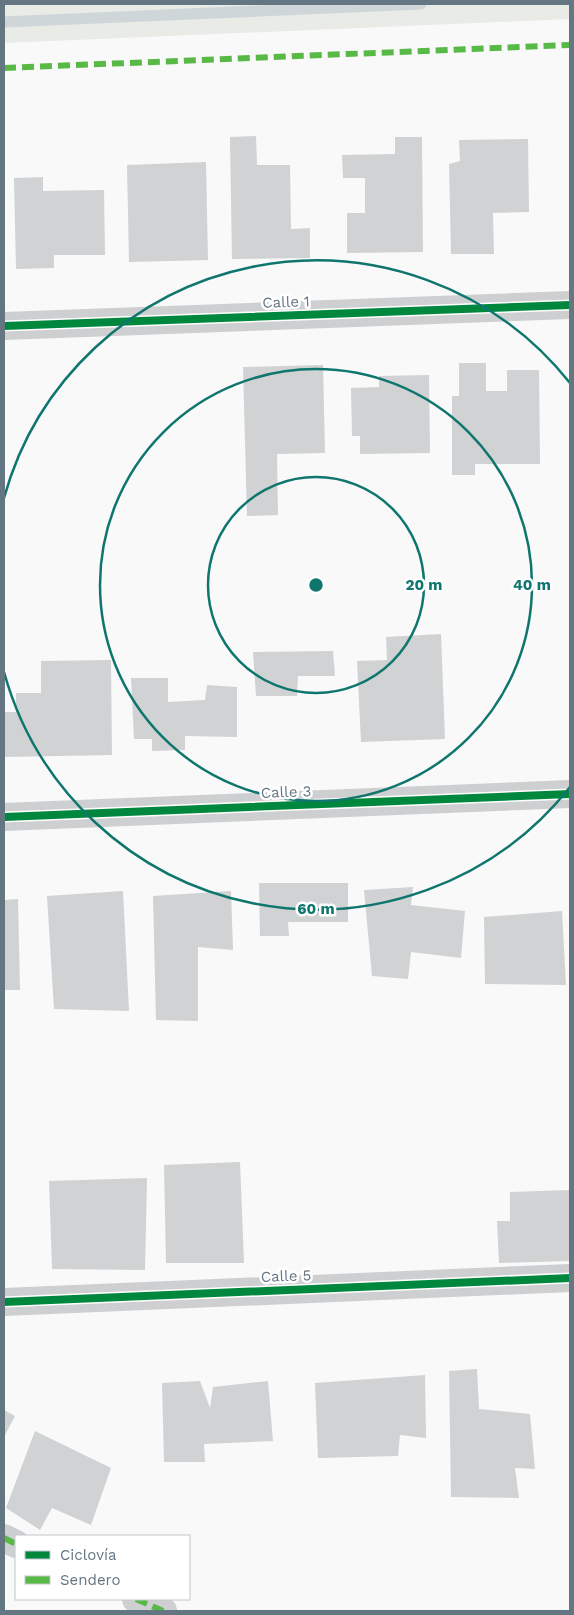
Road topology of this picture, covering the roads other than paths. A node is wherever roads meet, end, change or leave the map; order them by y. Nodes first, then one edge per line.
1 (570, 305) edge
2 (4, 326) edge
3 (570, 794) edge
4 (4, 817) edge
5 (570, 1278) edge
6 (4, 1302) edge
7 (138, 1600) edge
8 (163, 1611) edge

1 - 2 street, Calle 1
3 - 4 street, Calle 3
5 - 6 street, Calle 5
7 - 8 street

